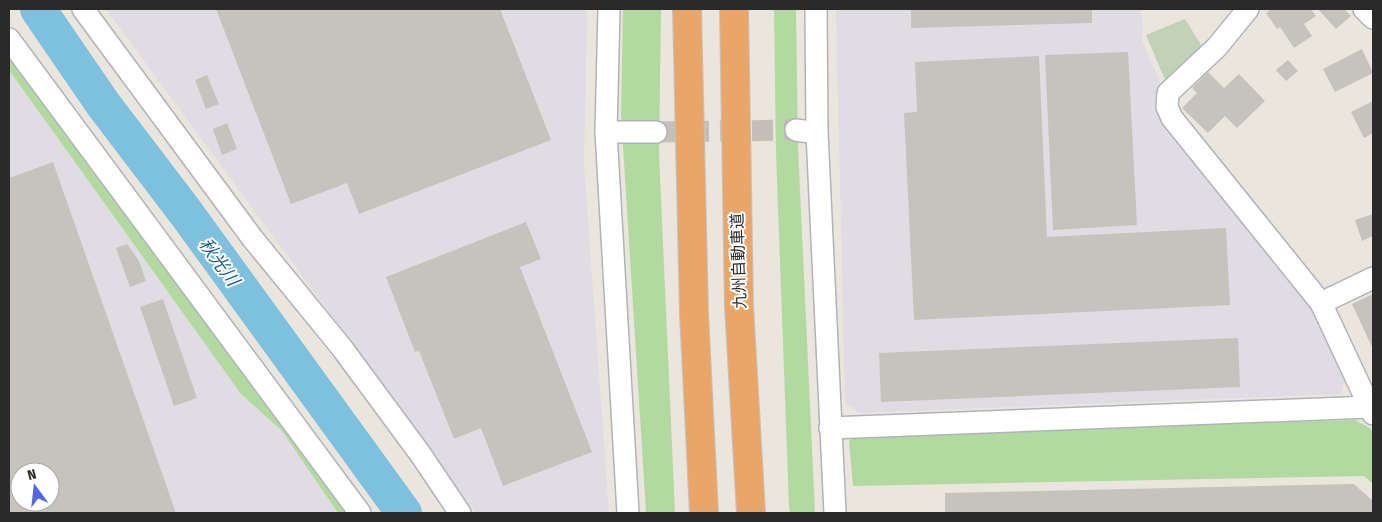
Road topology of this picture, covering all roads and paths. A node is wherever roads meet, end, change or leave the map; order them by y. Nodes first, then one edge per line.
1 (84, 9) edge
2 (609, 9) edge
3 (687, 9) edge
4 (734, 9) edge
5 (816, 9) edge
6 (1248, 9) edge
7 (1364, 9) edge
8 (1373, 18) edge
9 (9, 39) edge
10 (796, 130) tunnel mouth
11 (606, 132) junction
12 (656, 132) tunnel mouth
13 (817, 133) junction
14 (1373, 278) edge
15 (1321, 303) junction
16 (1372, 410) edge
17 (830, 428) junction
18 (360, 513) edge
19 (460, 513) edge
20 (628, 513) edge
21 (704, 513) edge
22 (751, 513) edge
23 (835, 513) edge

1 - 19 street
2 - 11 street
3 - 21 highway
4 - 22 highway, 九州自動車道
5 - 13 street
6 - 15 street
7 - 8 street
9 - 18 street
10 - 13 street
11 - 12 street
11 - 20 street
13 - 17 street
14 - 15 street
15 - 16 street
16 - 17 street
17 - 23 street

